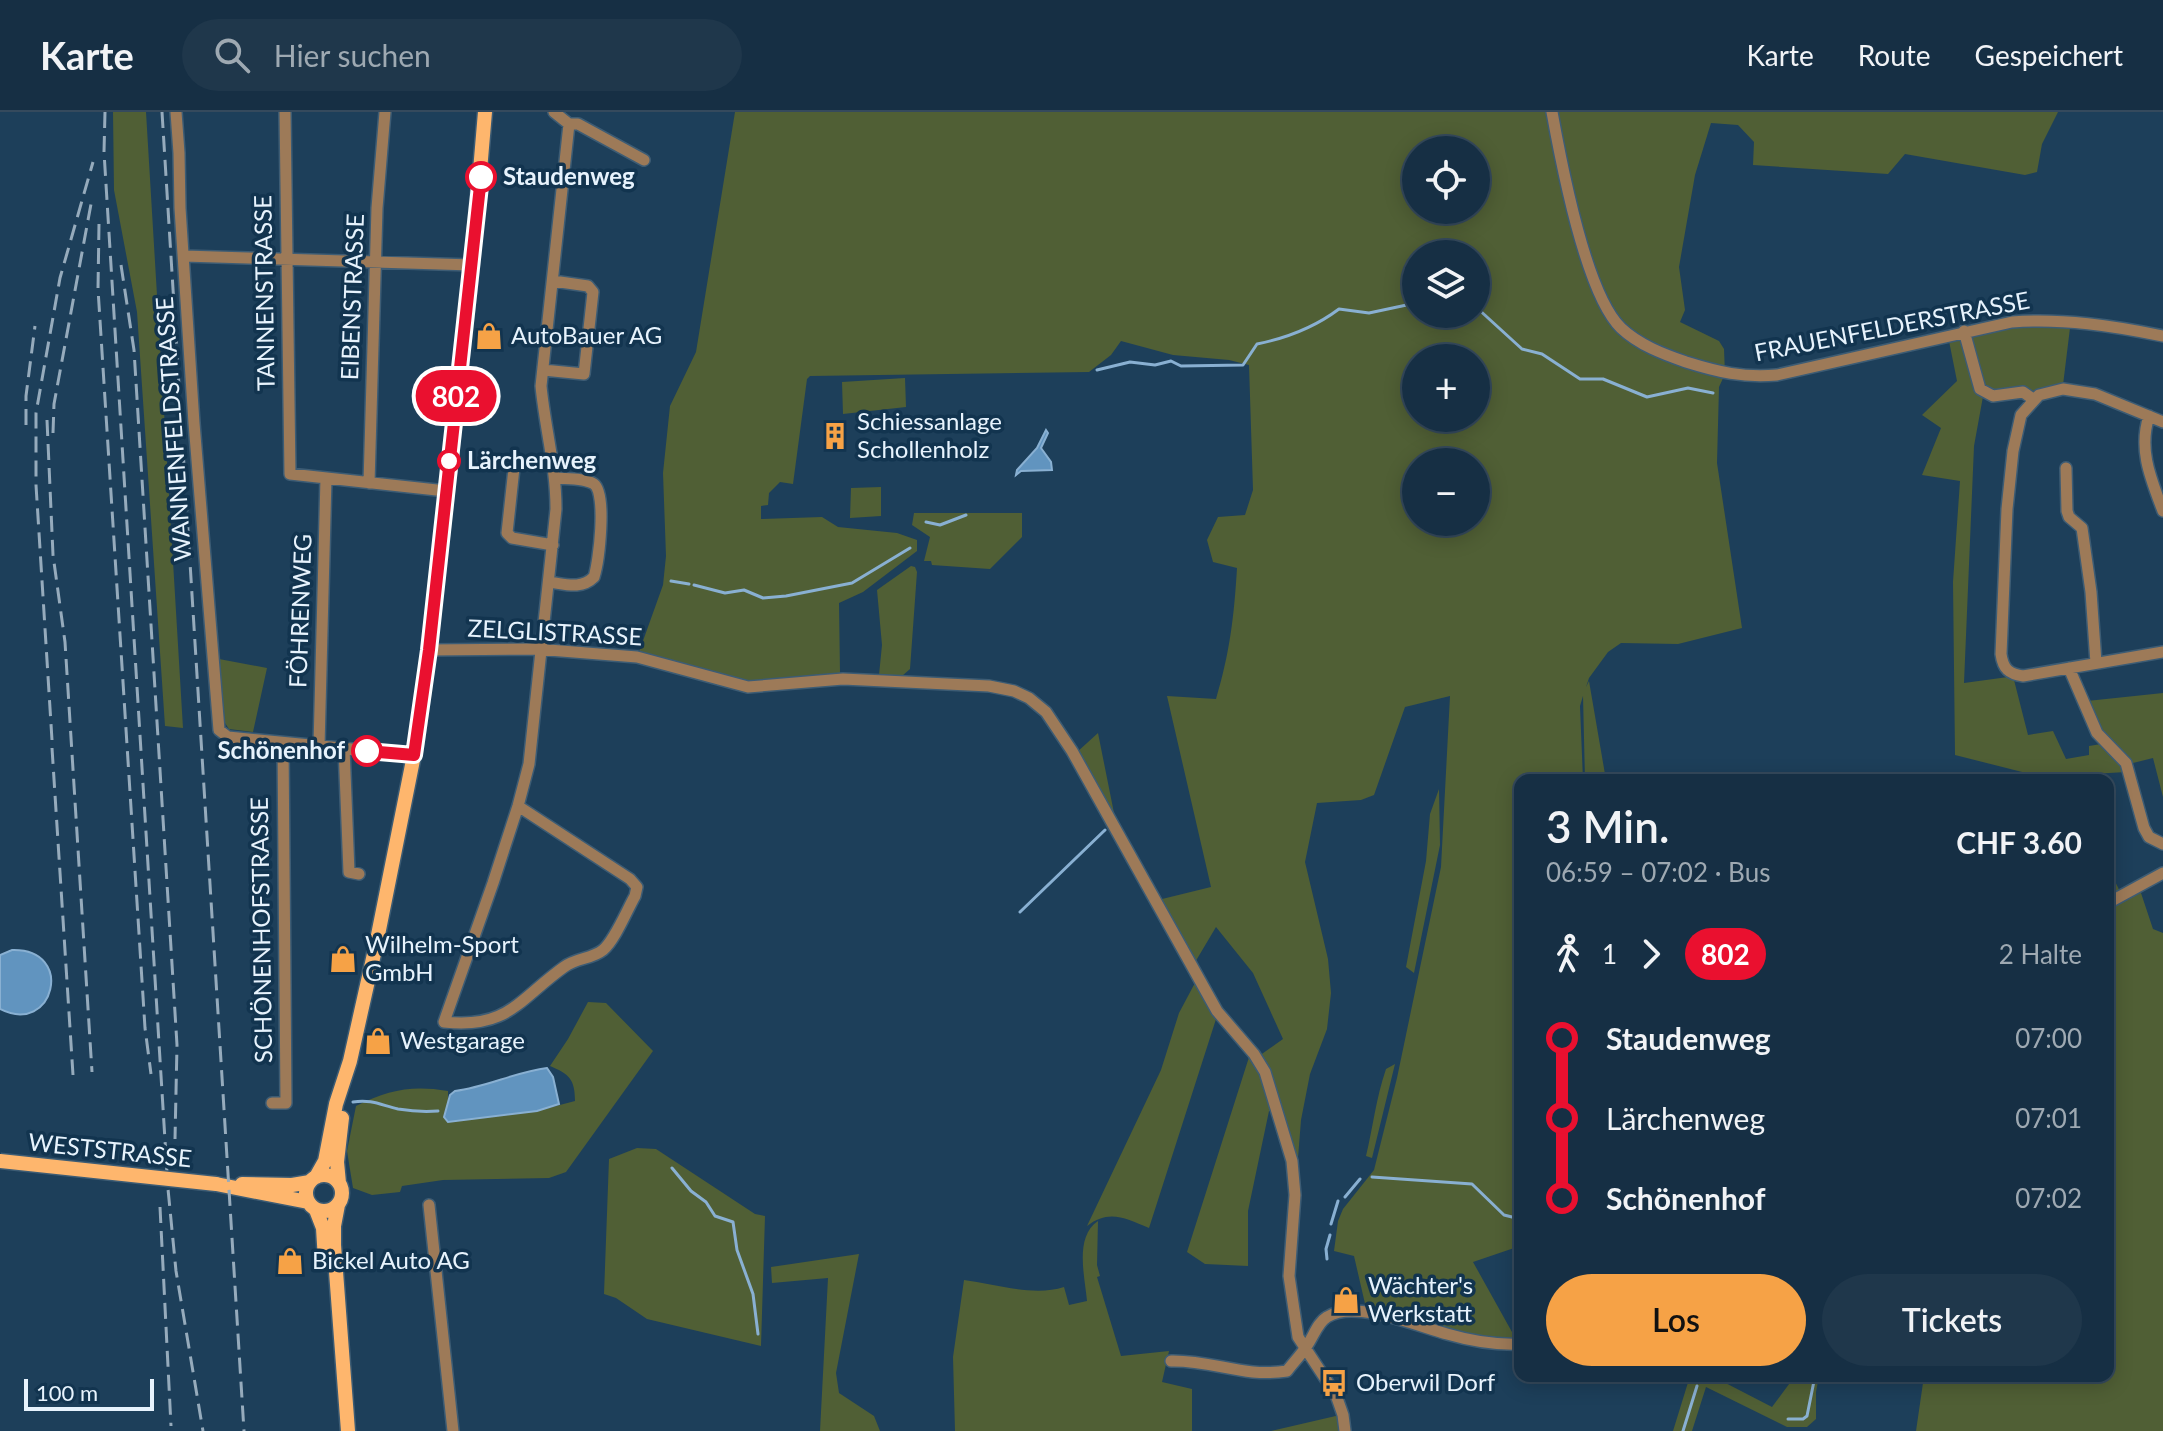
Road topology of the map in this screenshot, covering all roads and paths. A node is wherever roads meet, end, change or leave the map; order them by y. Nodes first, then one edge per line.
1 (176, 112) edge
2 (285, 112) edge
3 (385, 112) edge
4 (485, 112) edge
5 (554, 112) edge
6 (1552, 112) edge
7 (569, 124) junction
8 (644, 160) dead end
9 (184, 256) junction
10 (287, 261) junction
11 (375, 263) junction
12 (472, 265) junction
13 (553, 281) junction
14 (1964, 331) junction
15 (2163, 336) edge
16 (543, 370) junction
17 (2033, 399) junction
18 (2149, 416) junction
19 (2163, 422) edge
20 (515, 459) dead end
21 (2066, 468) dead end
22 (326, 478) junction
23 (556, 478) junction
24 (369, 483) junction
25 (446, 491) junction
26 (2163, 511) edge
27 (553, 545) junction
28 (549, 582) junction
29 (429, 650) junction
30 (541, 650) junction
31 (2163, 652) edge
32 (2096, 663) junction
33 (2069, 668) junction
34 (283, 743) junction
35 (319, 746) junction
36 (344, 748) junction
37 (414, 755) junction
38 (518, 806) junction
39 (2163, 844) edge
40 (2163, 873) edge
41 (359, 874) dead end
42 (2114, 900) edge
43 (346, 1077) junction
44 (272, 1103) dead end
45 (0, 1161) edge
46 (313, 1180) junction
47 (339, 1183) junction
48 (216, 1184) junction
49 (338, 1205) junction
50 (429, 1205) dead end
51 (312, 1206) junction
52 (332, 1286) junction
53 (1514, 1344) edge
54 (1305, 1349) junction
55 (1171, 1361) dead end
56 (348, 1431) edge
57 (453, 1431) edge
58 (1345, 1431) edge

1 - 9 street, WANNENFELDSTRASSE
2 - 10 street, TANNENSTRASSE
3 - 11 street, EIBENSTRASSE
4 - 12 main road
5 - 7 street
6 - 14 street, FRAUENFELDERSTRASSE
7 - 8 street
7 - 13 street
9 - 10 street
9 - 34 street, WANNENFELDSTRASSE
10 - 11 street
10 - 22 street, TANNENSTRASSE
11 - 12 street
11 - 24 street, EIBENSTRASSE
12 - 25 main road
13 - 16 street
13 - 16 street
14 - 15 street, FRAUENFELDERSTRASSE
14 - 17 street
16 - 23 street
17 - 18 street
17 - 33 street
18 - 19 street
18 - 26 street
20 - 27 street
21 - 32 street
22 - 24 street
22 - 35 street, FÖHRENWEG
23 - 27 street
23 - 28 street
24 - 25 street
25 - 29 main road
27 - 28 street
28 - 30 street
29 - 30 street, ZELGLISTRASSE
29 - 37 main road
30 - 38 street
30 - 54 street, ZELGLISTRASSE
31 - 32 street
32 - 33 street
33 - 39 street
34 - 35 street
34 - 44 street, SCHÖNENHOFSTRASSE
35 - 36 street
36 - 37 street
36 - 41 street
37 - 43 main road
38 - 38 street
40 - 42 street
43 - 46 main road
43 - 47 main road
45 - 48 main road, WESTSTRASSE, bridge
46 - 47 main road
46 - 48 main road, WESTSTRASSE
46 - 51 main road
47 - 49 main road
48 - 51 main road, WESTSTRASSE
49 - 51 main road
49 - 52 main road
50 - 57 street
51 - 52 main road
52 - 56 main road
53 - 54 street
54 - 55 street
54 - 58 street, ZELGLISTRASSE

